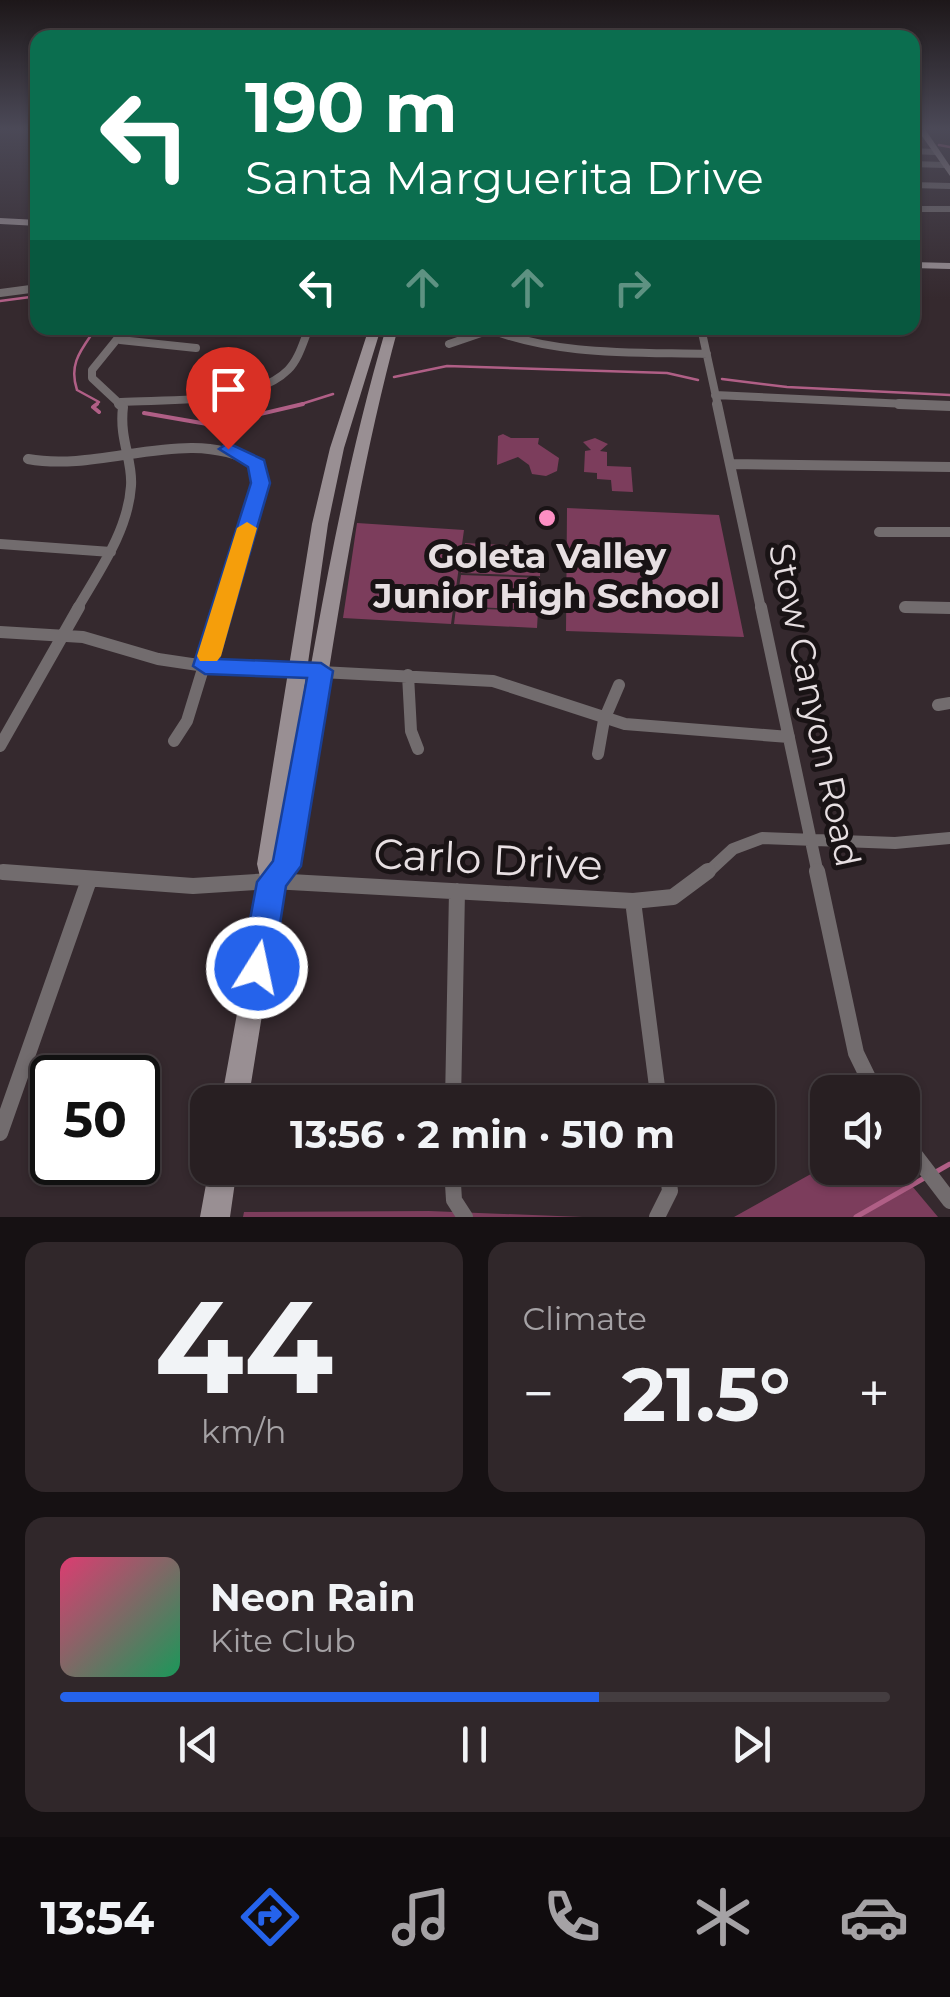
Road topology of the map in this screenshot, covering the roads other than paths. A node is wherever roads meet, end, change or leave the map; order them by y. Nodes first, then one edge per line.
1 (920, 208) edge
2 (950, 210) edge
3 (0, 221) edge
4 (30, 223) edge
5 (920, 265) edge
6 (950, 266) edge
7 (30, 289) edge
8 (0, 293) edge
9 (122, 335) edge
10 (306, 335) edge
11 (373, 335) edge
12 (390, 335) edge
13 (473, 335) edge
14 (512, 335) edge
15 (702, 335) edge
16 (120, 340) junction
17 (450, 344) dead end
18 (196, 348) dead end
19 (706, 354) junction
20 (715, 395) junction
21 (121, 402) junction
22 (950, 406) edge
23 (129, 458) junction
24 (28, 459) dead end
25 (730, 464) junction
26 (950, 467) edge
27 (879, 532) dead end
28 (950, 532) edge
29 (0, 544) edge
30 (111, 552) junction
31 (905, 608) dead end
32 (950, 608) edge
33 (0, 632) edge
34 (64, 635) junction
35 (205, 666) junction
36 (296, 670) junction
37 (321, 671) junction
38 (408, 674) junction
39 (620, 685) dead end
40 (604, 720) junction
41 (789, 737) junction
42 (2, 740) edge
43 (174, 742) dead end
44 (418, 750) dead end
45 (598, 754) dead end
46 (950, 838) edge
47 (808, 839) junction
48 (3, 872) dead end
49 (89, 880) junction
50 (272, 882) junction
51 (457, 891) junction
52 (633, 901) junction
53 (867, 1075) edge
54 (237, 1085) edge
55 (453, 1085) edge
56 (657, 1085) edge
57 (0, 1133) edge
58 (920, 1165) edge
59 (219, 1185) edge
60 (451, 1185) edge
61 (669, 1185) edge
62 (946, 1196) edge
63 (214, 1217) edge
64 (465, 1217) edge
65 (657, 1217) edge

1 - 2 street
3 - 4 main road
5 - 6 main road
7 - 8 street
9 - 16 street
10 - 21 street
11 - 36 main road
12 - 37 main road
13 - 17 street
14 - 19 street
15 - 19 street, Stow Canyon Road
16 - 18 street
16 - 21 street
19 - 20 street, Stow Canyon Road
20 - 22 street
20 - 25 street, Stow Canyon Road
21 - 23 street
23 - 24 street
23 - 30 street
23 - 35 street
25 - 26 street
25 - 41 street, Stow Canyon Road
27 - 28 street
29 - 30 street
30 - 34 street
31 - 32 street
33 - 34 street
34 - 35 street
34 - 42 street
35 - 36 street
35 - 43 street
36 - 37 street
36 - 50 main road
37 - 38 street
37 - 50 main road
38 - 40 street
38 - 44 street
39 - 40 street
40 - 41 street
40 - 45 street
41 - 47 street, Stow Canyon Road
46 - 47 street, Carlo Drive
47 - 52 street, Carlo Drive
47 - 53 street, Stow Canyon Road
48 - 49 street, Carlo Drive
49 - 50 street, Carlo Drive
49 - 57 street
50 - 51 street, Carlo Drive
50 - 54 main road
51 - 52 street, Carlo Drive
51 - 55 street
52 - 56 street
58 - 62 street
59 - 63 main road
60 - 64 street
61 - 65 street

